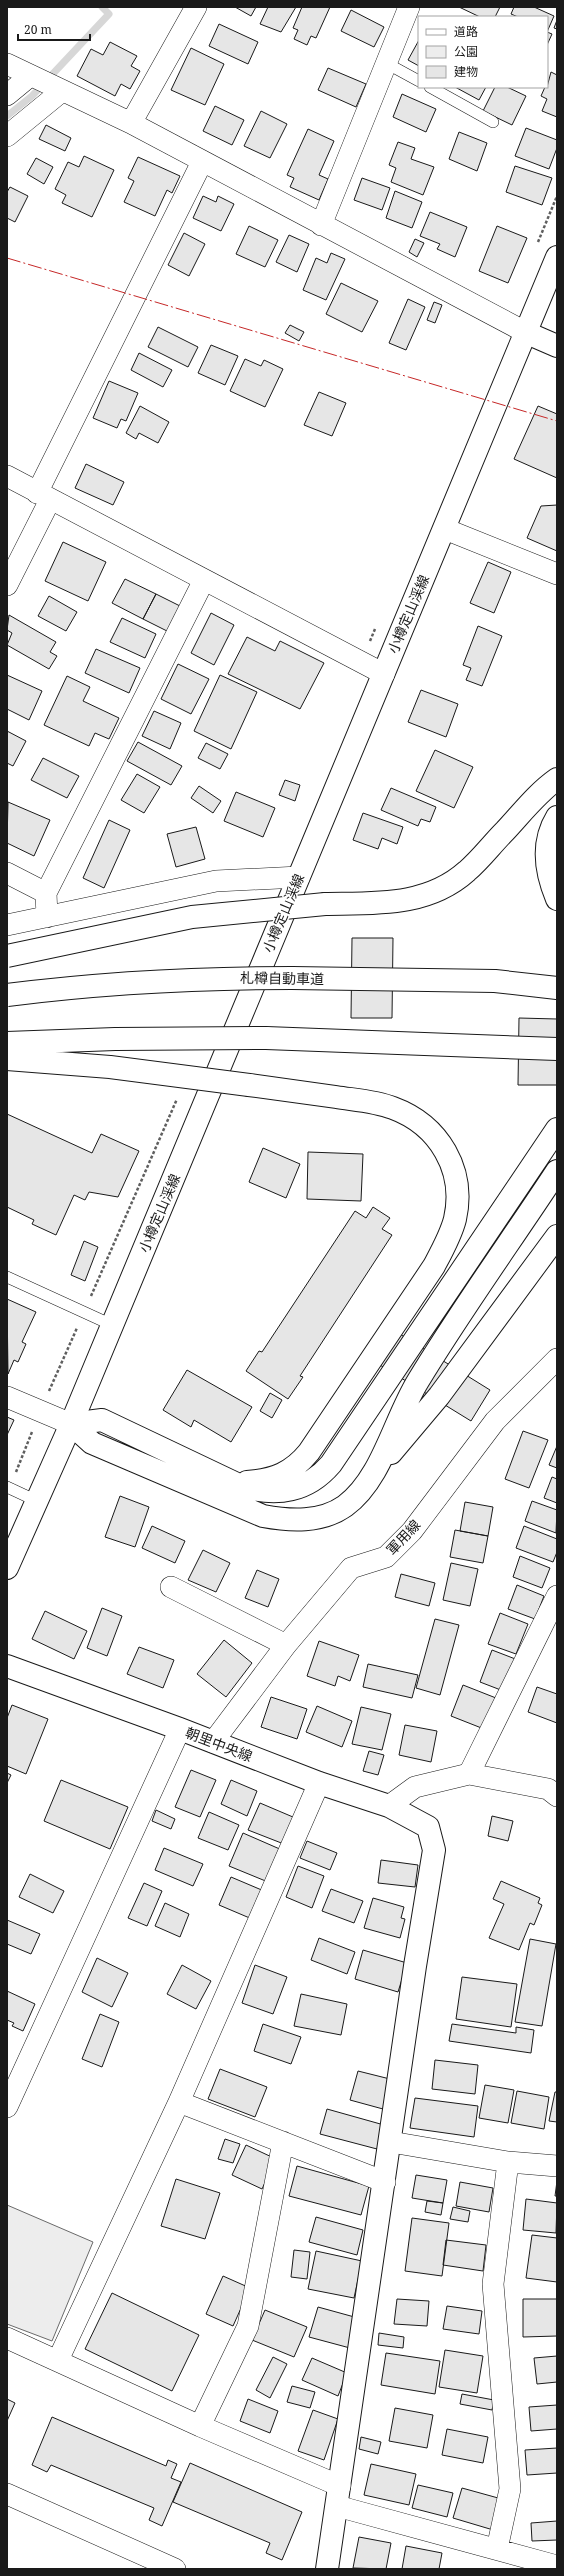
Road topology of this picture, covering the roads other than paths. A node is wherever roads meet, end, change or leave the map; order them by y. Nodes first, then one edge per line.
1 (196, 7) edge
2 (409, 7) edge
3 (386, 63) junction
4 (7, 64) edge
5 (418, 80) edge
6 (46, 83) junction
7 (432, 88) edge
8 (7, 95) edge
9 (493, 122) dead end
10 (131, 123) junction
11 (7, 136) edge
12 (202, 162) junction
13 (321, 225) junction
14 (557, 257) edge
15 (527, 333) junction
16 (557, 346) edge
17 (7, 476) edge
18 (43, 496) junction
19 (445, 528) junction
20 (557, 574) edge
21 (204, 580) junction
22 (7, 585) edge
23 (384, 674) junction
24 (557, 780) edge
25 (557, 817) edge
26 (7, 873) edge
27 (299, 876) junction
28 (46, 893) junction
29 (557, 899) edge
30 (47, 917) junction
31 (7, 925) edge
32 (7, 956) edge
33 (557, 988) edge
34 (7, 995) edge
35 (7, 1043) edge
36 (557, 1049) edge
37 (7, 1059) edge
38 (557, 1129) edge
39 (557, 1171) edge
40 (557, 1236) edge
41 (7, 1277) edge
42 (112, 1325) junction
43 (557, 1359) edge
44 (7, 1397) edge
45 (71, 1424) junction
46 (220, 1476) junction
47 (371, 1478) junction
48 (8, 1488) edge
49 (37, 1501) junction
50 (7, 1568) edge
51 (171, 1587) dead end
52 (556, 1602) edge
53 (286, 1645) junction
54 (7, 1666) edge
55 (180, 1729) junction
56 (213, 1742) junction
57 (469, 1774) junction
58 (319, 1783) junction
59 (557, 1796) edge
60 (389, 1806) junction
61 (179, 2102) junction
62 (7, 2107) edge
63 (283, 2142) junction
64 (391, 2142) junction
65 (508, 2162) junction
66 (557, 2166) edge
67 (385, 2182) junction
68 (7, 2338) edge
69 (58, 2360) junction
70 (200, 2426) junction
71 (7, 2494) edge
72 (339, 2496) junction
73 (497, 2549) junction
74 (557, 2566) edge
75 (175, 2569) edge
76 (327, 2569) edge

1 - 10 street
2 - 3 street
3 - 5 lane
3 - 13 street
4 - 6 street
6 - 8 street
6 - 10 street
6 - 11 street
7 - 9 lane
10 - 12 street
12 - 13 street
12 - 18 street
13 - 15 street
14 - 15 main road, 小樽定山渓線
15 - 16 main road
15 - 19 main road, 小樽定山渓線
17 - 18 street
18 - 21 street
18 - 22 street
19 - 20 street
19 - 23 main road, 小樽定山渓線
21 - 23 street
21 - 28 street
23 - 27 main road, 小樽定山渓線
24 - 32 main road, bridge
25 - 29 main road
26 - 28 street
27 - 30 street
27 - 42 main road, 小樽定山渓線
28 - 30 street
30 - 31 street
33 - 34 main road, 札樽自動車道, bridge
35 - 36 main road, bridge
37 - 46 main road, bridge
38 - 46 main road
39 - 47 main road
40 - 47 main road
41 - 42 lane
42 - 45 main road, 小樽定山渓線
43 - 53 street, 軍用線
44 - 45 street
45 - 46 main road
45 - 47 main road
45 - 49 main road, 小樽定山渓線
48 - 49 lane
49 - 50 main road, 小樽定山渓線
51 - 53 street
52 - 57 street
53 - 56 street, 軍用線
54 - 55 main road, 朝里中央線
55 - 56 main road, 朝里中央線
55 - 62 street
56 - 58 main road, 朝里中央線
57 - 59 street
57 - 60 street
58 - 60 main road, 朝里中央線
58 - 61 street
60 - 64 main road, 朝里中央線
61 - 63 street
61 - 69 street
63 - 67 street
63 - 70 street
64 - 65 street
64 - 67 main road
65 - 66 street
65 - 73 street
67 - 72 main road
68 - 69 street
69 - 70 street
70 - 72 street
71 - 75 street
72 - 73 street
72 - 76 main road
73 - 74 street

